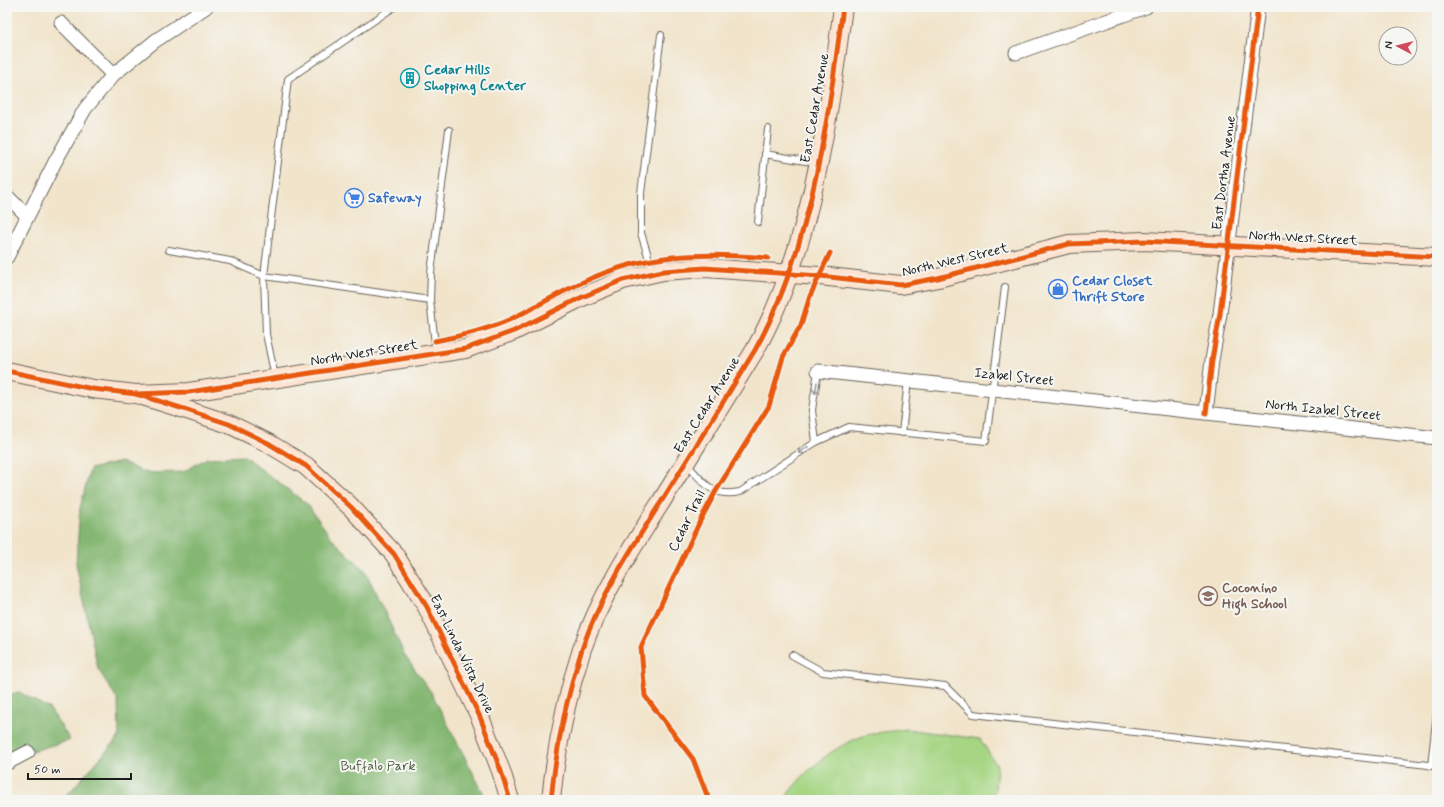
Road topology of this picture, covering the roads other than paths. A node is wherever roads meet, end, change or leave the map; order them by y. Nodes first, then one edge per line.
1 (206, 7) edge
2 (394, 7) edge
3 (843, 7) edge
4 (1146, 7) edge
5 (1258, 7) edge
6 (61, 23) dead end
7 (661, 35) dead end
8 (1016, 53) dead end
9 (112, 76) junction
10 (768, 129) dead end
11 (449, 130) dead end
12 (765, 154) junction
13 (818, 164) junction
14 (7, 196) edge
15 (27, 216) junction
16 (758, 222) dead end
17 (1228, 246) junction
18 (169, 250) dead end
19 (7, 257) edge
20 (1437, 257) edge
21 (653, 273) junction
22 (789, 274) junction
23 (264, 276) junction
24 (1005, 288) dead end
25 (430, 300) junction
26 (437, 354) junction
27 (7, 371) edge
28 (818, 371) joint
29 (275, 379) junction
30 (908, 381) junction
31 (992, 390) junction
32 (136, 394) junction
33 (1206, 413) junction
34 (902, 432) junction
35 (1437, 438) edge
36 (816, 442) junction
37 (685, 462) junction
38 (792, 655) dead end
39 (1437, 712) edge
40 (28, 752) dead end
41 (7, 763) edge
42 (1434, 766) edge
43 (510, 800) edge
44 (551, 800) edge

1 - 9 street
2 - 23 lane
3 - 13 street, East Cedar Avenue
4 - 8 street
5 - 17 street, East Dortha Avenue
6 - 9 street
7 - 21 lane
9 - 15 street
10 - 12 lane
11 - 25 lane
12 - 13 lane
12 - 16 lane
13 - 22 street, East Cedar Avenue
14 - 15 street
15 - 19 street
17 - 20 street, North West Street
17 - 22 street, North West Street
17 - 33 street, East Dortha Avenue
18 - 23 lane
21 - 22 street, North West Street
21 - 26 street, North West Street
22 - 37 street, East Cedar Avenue
23 - 25 lane
23 - 29 lane
24 - 31 lane
25 - 26 lane
26 - 29 street, North West Street
27 - 32 street, East Linda Vista Drive
28 - 30 street, Izabel Street
28 -> 36 lane
29 - 32 street, North West Street
30 - 31 street, Izabel Street
30 - 34 lane
31 - 33 street, Izabel Street
31 - 34 lane
32 - 43 street, East Linda Vista Drive
33 - 35 street, North Izabel Street
34 - 36 lane
36 -> 37 lane
37 - 44 street, East Cedar Avenue
38 - 42 lane
39 - 42 lane
40 - 41 street

